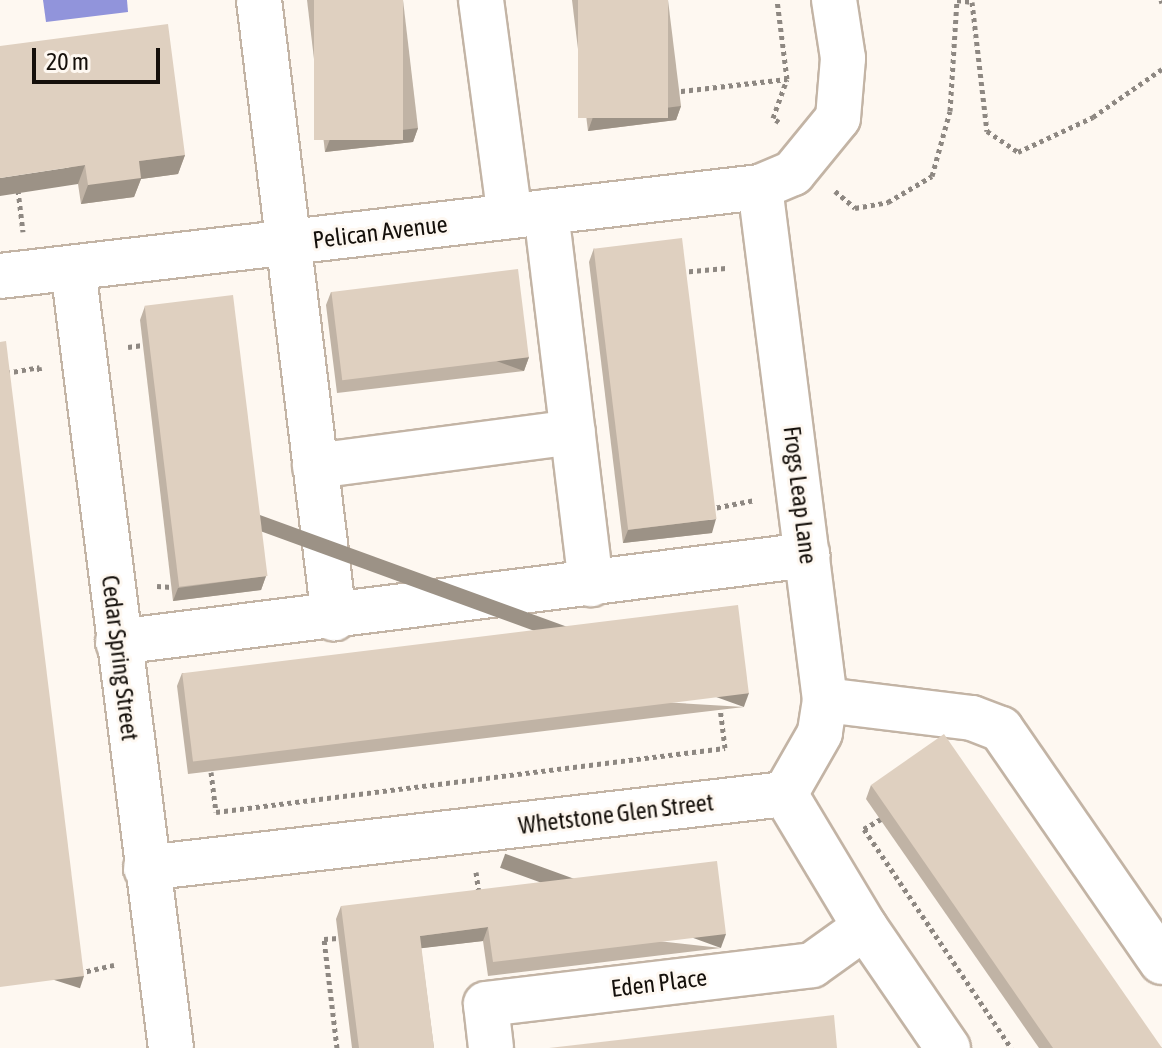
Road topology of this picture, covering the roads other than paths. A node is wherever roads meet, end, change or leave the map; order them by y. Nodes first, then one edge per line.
1 (259, 0) edge
2 (481, 0) edge
3 (834, 0) edge
4 (760, 187) junction
5 (528, 214) junction
6 (288, 243) junction
7 (73, 268) junction
8 (14, 274) edge
9 (573, 432) junction
10 (315, 466) junction
11 (808, 555) junction
12 (591, 584) junction
13 (334, 618) junction
14 (118, 642) junction
15 (825, 700) junction
16 (785, 794) junction
17 (146, 868) junction
18 (865, 927) junction
19 (1162, 962) edge
20 (171, 1048) edge
21 (491, 1048) edge
22 (948, 1048) edge

1 - 6 street
2 - 5 street
3 - 4 street, Pelican Avenue
4 - 5 street, Pelican Avenue
4 - 11 street, Frogs Leap Lane
5 - 6 street, Pelican Avenue
5 - 9 street
6 - 7 street, Pelican Avenue
6 - 10 street
7 - 8 street, Pelican Avenue
7 - 14 street, Cedar Spring Street
9 - 10 street
9 - 12 street
10 - 13 street
11 - 12 street
11 - 15 street, Frogs Leap Lane
12 - 13 street
13 - 14 street
14 - 17 street, Cedar Spring Street
15 - 16 street, Frogs Leap Lane
15 - 19 street
16 - 17 street, Whetstone Glen Street
16 - 18 street
17 - 20 street, Cedar Spring Street
18 - 21 street, Eden Place
18 - 22 street

